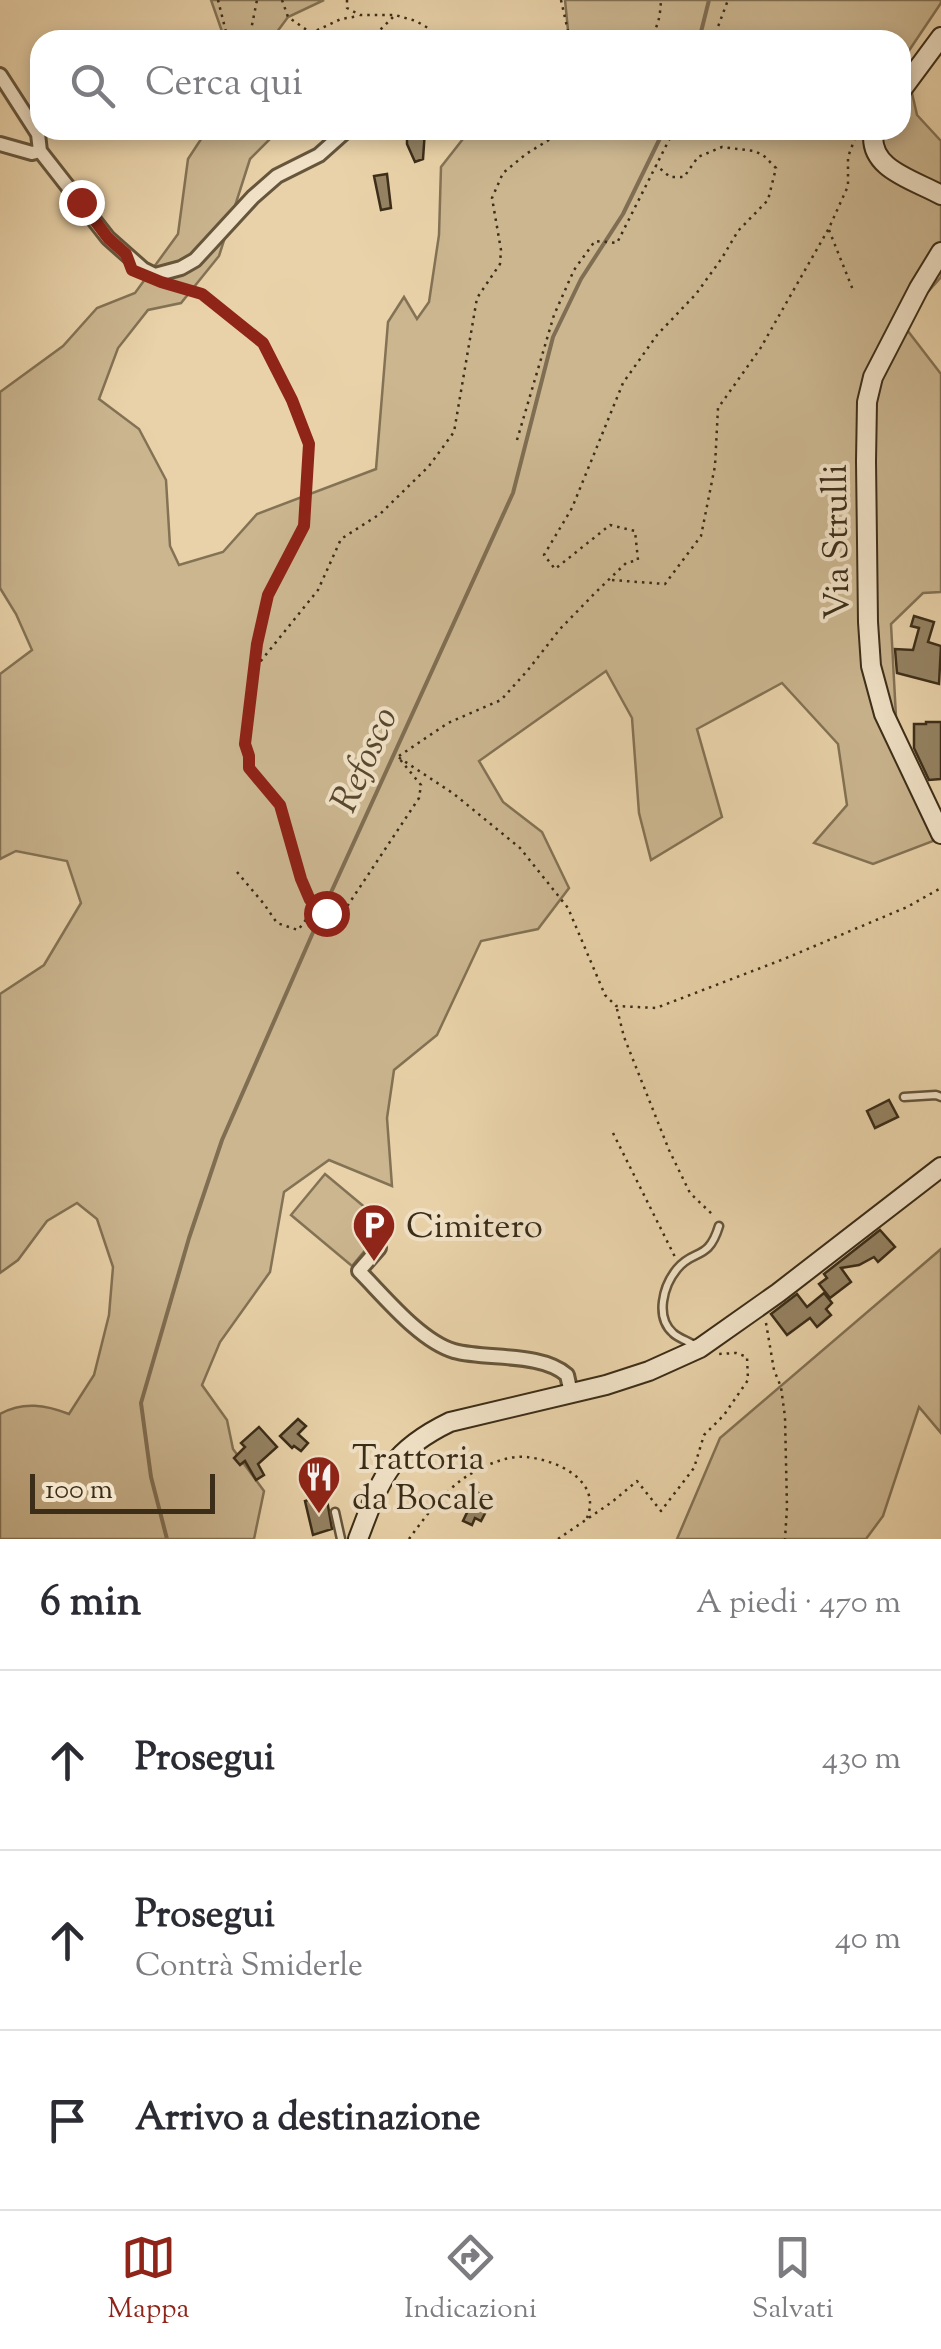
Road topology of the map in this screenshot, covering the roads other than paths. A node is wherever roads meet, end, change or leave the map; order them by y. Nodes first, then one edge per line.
1 (941, 37) edge
2 (0, 76) edge
3 (911, 78) edge
4 (30, 122) edge
5 (39, 140) edge
6 (337, 140) edge
7 (874, 140) edge
8 (0, 144) edge
9 (40, 151) junction
10 (941, 195) edge
11 (941, 252) edge
12 (941, 834) edge
13 (904, 1097) dead end
14 (941, 1097) edge
15 (941, 1167) edge
16 (720, 1226) road end
17 (379, 1248) dead end
18 (700, 1348) junction
19 (571, 1393) junction
20 (335, 1512) dead end
21 (341, 1539) edge
22 (358, 1539) edge

1 - 3 street
2 - 4 street
5 - 9 street
6 - 9 street
7 - 10 street
8 - 9 street
11 - 12 street, Via Strulli
13 - 14 lane
15 - 18 street
16 - 18 lane
17 - 19 street
18 - 19 street
19 - 22 street
20 - 21 lane

